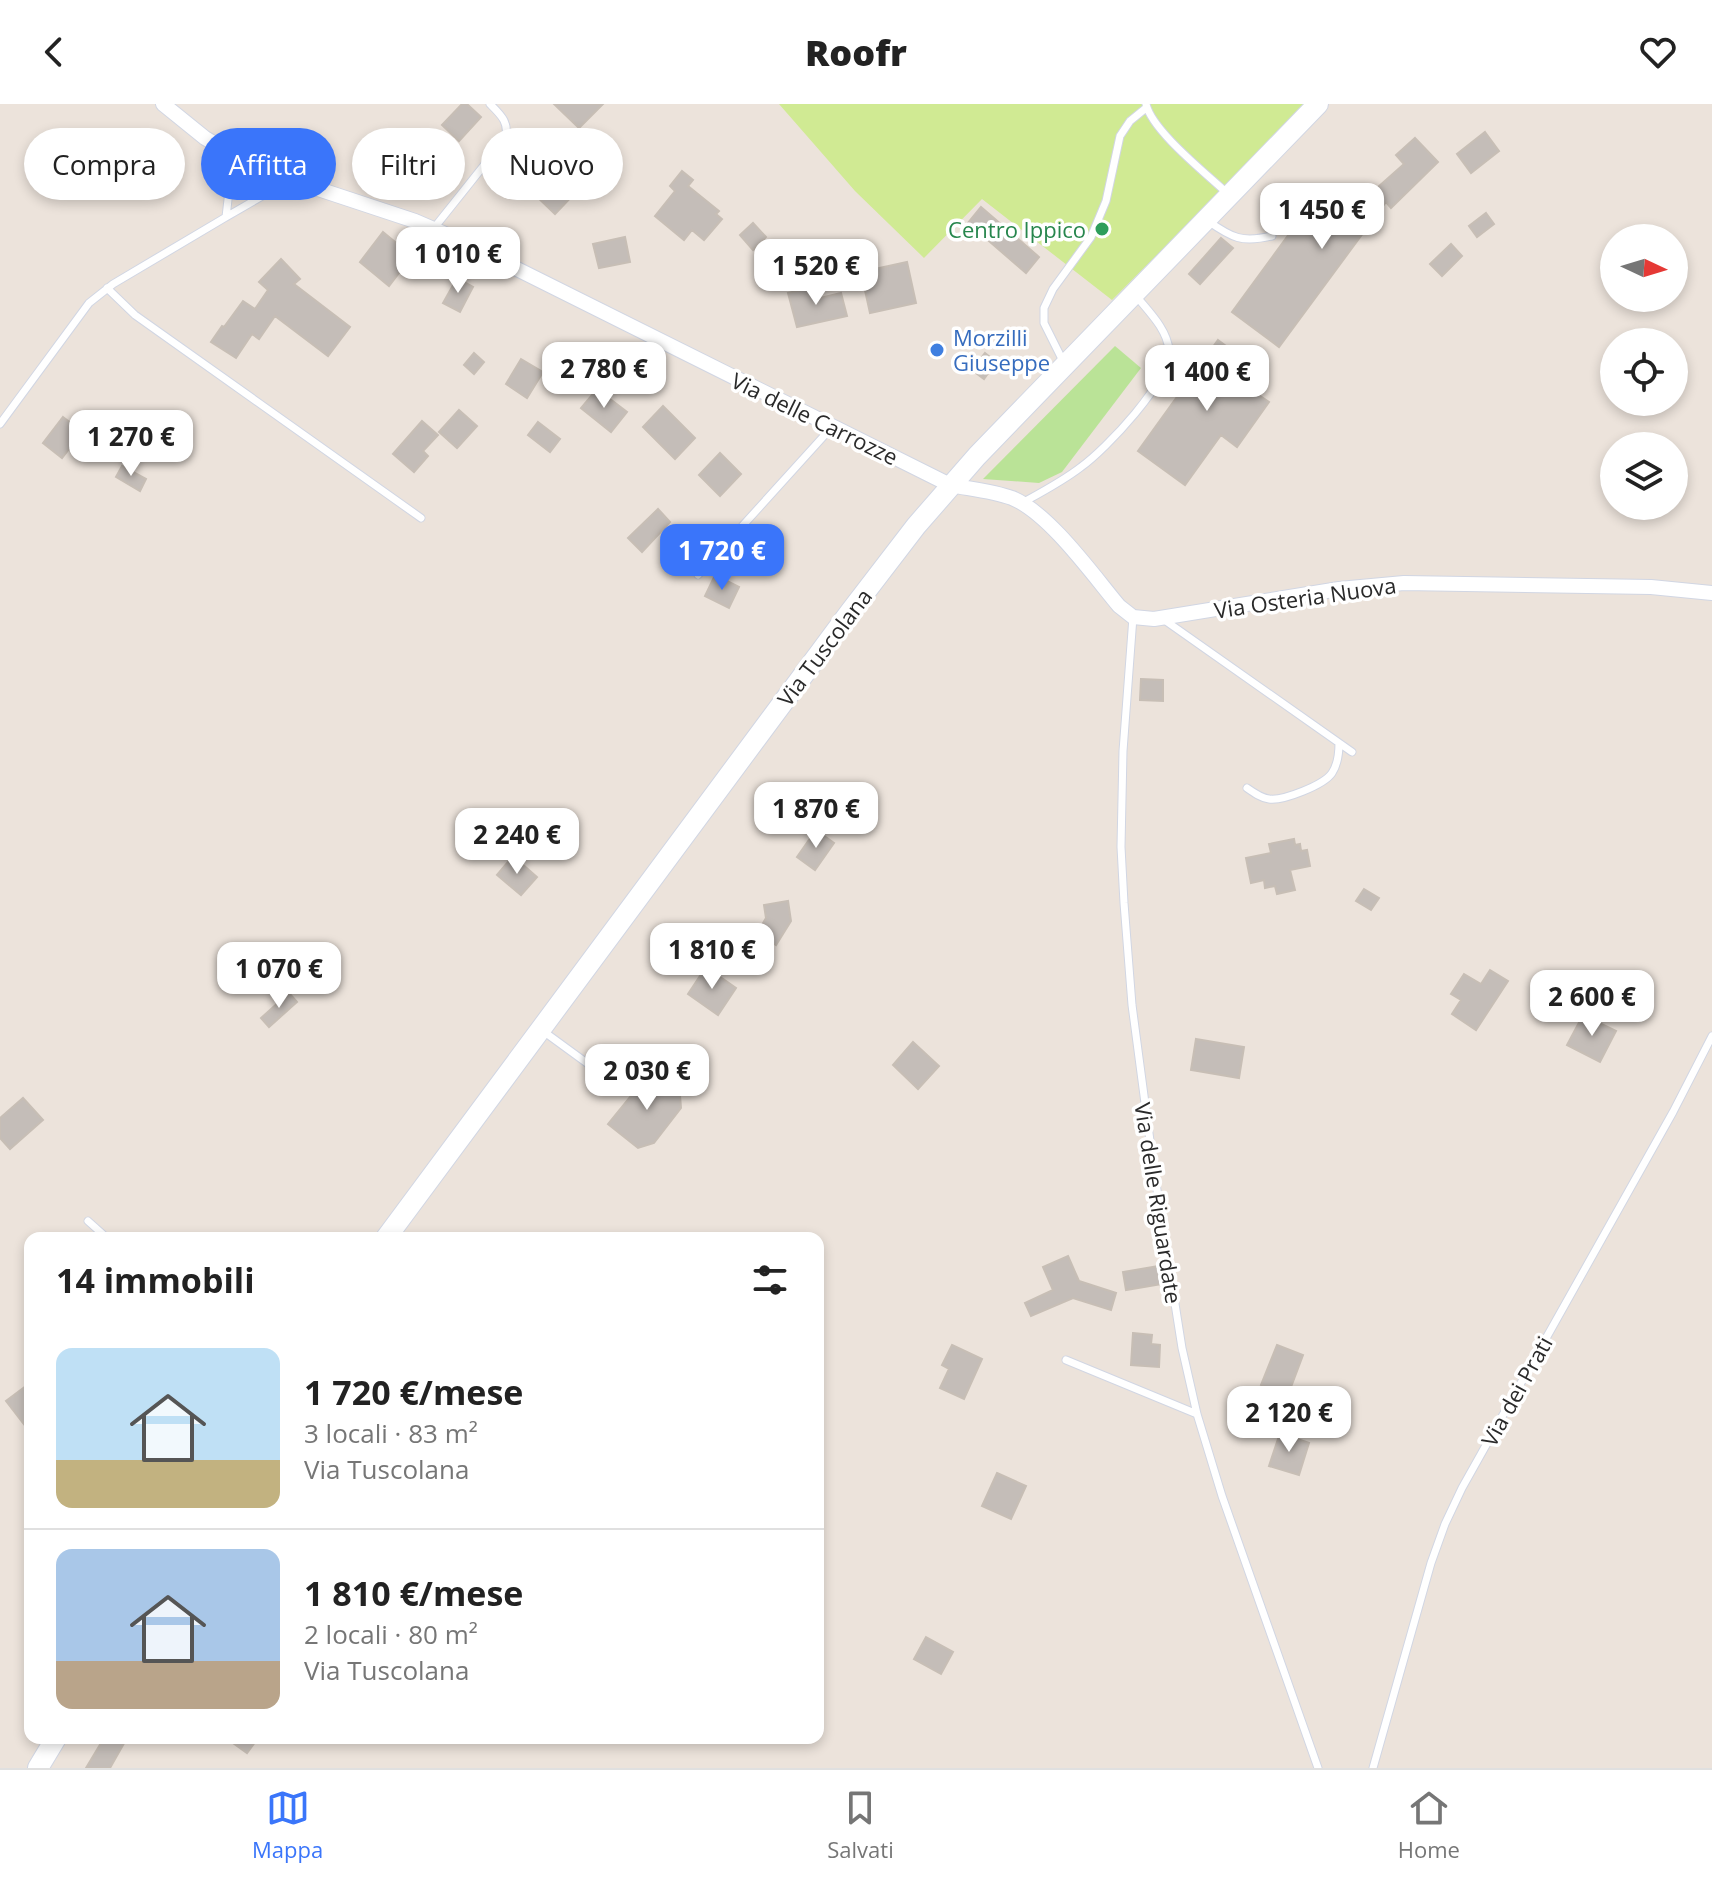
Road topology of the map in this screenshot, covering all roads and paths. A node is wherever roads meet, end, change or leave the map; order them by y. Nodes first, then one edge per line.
1 (163, 104) edge
2 (490, 104) edge
3 (1318, 104) edge
4 (1146, 106) edge
5 (201, 135) edge
6 (336, 195) edge
7 (1229, 196) junction
8 (228, 200) edge
9 (255, 200) edge
10 (226, 217) junction
11 (1206, 220) junction
12 (434, 228) junction
13 (1272, 236) dead end
14 (107, 288) junction
15 (1134, 294) junction
16 (1065, 365) junction
17 (0, 424) edge
18 (832, 427) junction
19 (950, 485) junction
20 (1022, 503) junction
21 (421, 518) dead end
22 (698, 575) dead end
23 (1712, 593) edge
24 (1133, 617) junction
25 (1162, 617) junction
26 (1339, 743) junction
27 (1352, 752) dead end
28 (1247, 788) dead end
29 (541, 1030) junction
30 (1712, 1036) edge
31 (621, 1088) dead end
32 (88, 1221) dead end
33 (100, 1232) edge
34 (390, 1232) edge
35 (1066, 1360) dead end
36 (1197, 1414) junction
37 (52, 1744) edge
38 (38, 1768) edge
39 (1318, 1768) edge
40 (1373, 1768) edge

1 - 5 street, Via delle Carrozze
2 - 12 lane
3 - 7 main road, Via Tuscolana
4 - 7 lane
4 - 16 lane
6 - 12 street, Via delle Carrozze
7 - 11 main road, Via Tuscolana
8 - 10 lane
9 - 10 lane
10 - 14 lane
11 - 13 lane
11 - 15 main road, Via Tuscolana
12 - 18 street, Via delle Carrozze
14 - 17 lane
14 - 21 lane
15 - 16 main road, Via Tuscolana
15 - 20 lane
16 - 19 main road, Via Tuscolana
18 - 19 street, Via delle Carrozze
18 - 22 lane
19 - 20 street
19 - 29 main road, Via Tuscolana
20 - 24 street
23 - 25 street, Via Osteria Nuova
24 - 25 street, Via Osteria Nuova
24 - 36 lane, Via delle Riguardate
25 - 26 lane
26 - 27 lane
26 - 28 lane
29 - 31 lane
29 - 34 main road, Via Tuscolana
30 - 40 lane, Via dei Prati
32 - 33 lane
35 - 36 lane
36 - 39 lane, Via delle Riguardate
37 - 38 main road

